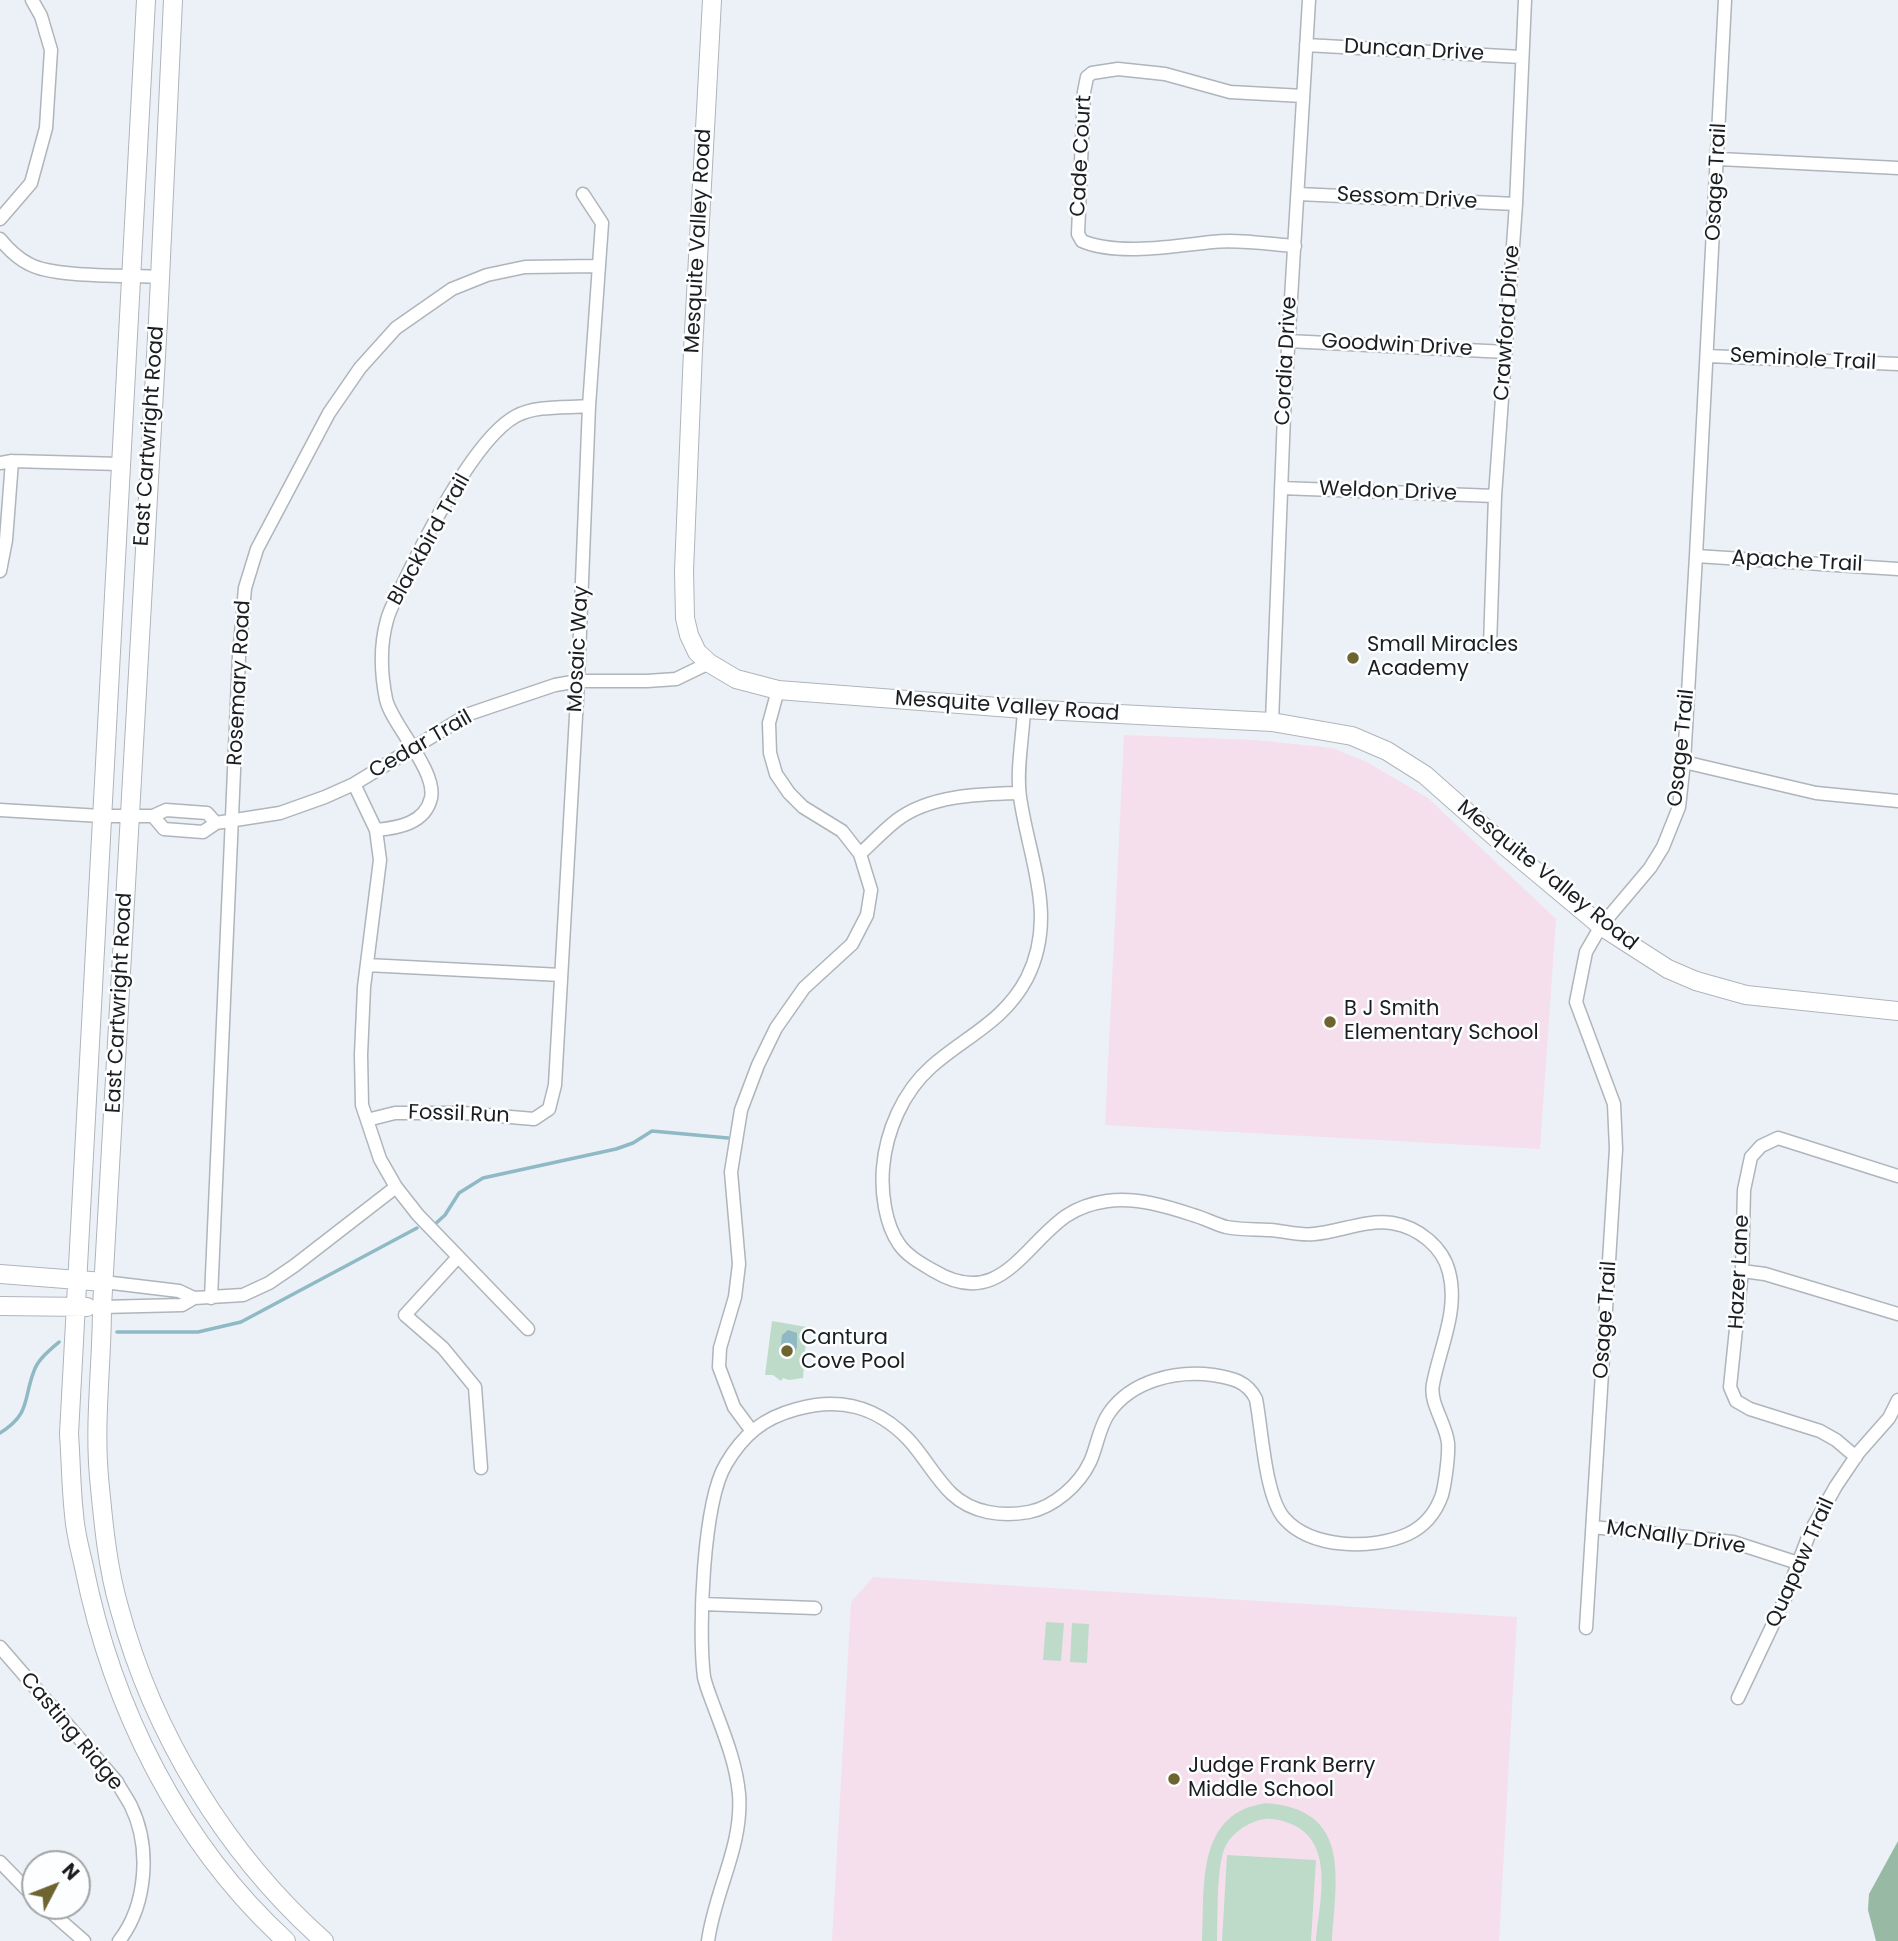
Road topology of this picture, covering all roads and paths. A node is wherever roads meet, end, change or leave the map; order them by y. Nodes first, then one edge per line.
1 (32, 0) edge
2 (146, 0) edge
3 (173, 0) edge
4 (712, 0) edge
5 (1309, 0) edge
6 (1525, 0) edge
7 (1725, 0) edge
8 (1306, 45) junction
9 (1521, 58) junction
10 (1303, 96) junction
11 (1718, 159) junction
12 (1898, 168) edge
13 (583, 194) dead end
14 (1298, 194) junction
15 (1516, 204) junction
16 (0, 219) edge
17 (0, 239) edge
18 (1295, 246) junction
19 (597, 266) junction
20 (132, 275) junction
21 (160, 276) junction
22 (1288, 341) junction
23 (1506, 352) junction
24 (1707, 356) junction
25 (1898, 364) edge
26 (589, 406) junction
27 (6, 462) edge
28 (120, 464) junction
29 (1281, 488) junction
30 (1495, 496) junction
31 (1696, 556) junction
32 (1898, 569) edge
33 (0, 571) edge
34 (1490, 646) dead end
35 (709, 663) junction
36 (578, 681) junction
37 (778, 690) junction
38 (1024, 709) junction
39 (1272, 722) junction
40 (414, 748) junction
41 (1684, 762) junction
42 (354, 784) junction
43 (1019, 793) junction
44 (1898, 801) edge
45 (0, 810) edge
46 (129, 815) junction
47 (101, 816) junction
48 (153, 816) junction
49 (232, 821) junction
50 (216, 823) junction
51 (376, 830) junction
52 (860, 854) junction
53 (1601, 926) junction
54 (367, 965) junction
55 (561, 975) junction
56 (1898, 1011) edge
57 (549, 1109) joint
58 (367, 1120) junction
59 (1898, 1175) edge
60 (397, 1187) junction
61 (458, 1257) junction
62 (1742, 1271) junction
63 (0, 1274) edge
64 (78, 1278) junction
65 (104, 1282) junction
66 (194, 1298) junction
67 (211, 1298) junction
68 (0, 1306) edge
69 (76, 1307) junction
70 (102, 1307) junction
71 (1898, 1314) edge
72 (527, 1329) dead end
73 (1898, 1400) edge
74 (751, 1430) junction
75 (1856, 1457) junction
76 (481, 1468) dead end
77 (1593, 1527) junction
78 (1798, 1563) junction
79 (702, 1604) junction
80 (816, 1608) dead end
81 (1586, 1628) dead end
82 (0, 1647) edge
83 (1738, 1698) dead end
84 (0, 1862) edge
85 (21, 1884) edge
86 (60, 1920) edge
87 (84, 1941) edge
88 (119, 1941) edge
89 (286, 1941) edge
90 (324, 1941) edge
91 (708, 1941) edge

1 - 16 street
2 - 20 main road, East Cartwright Road
3 - 21 main road, East Cartwright Road
4 - 35 main road, Mesquite Valley Road
5 - 8 street, Cordia Drive
6 - 9 street, Crawford Drive
7 - 11 street, Osage Trail
8 - 9 street, Duncan Drive
8 - 10 street, Cordia Drive
9 - 15 street, Crawford Drive
10 - 14 street, Cordia Drive
10 - 18 street, Cade Court
11 - 12 street
11 - 24 street, Osage Trail
13 - 19 street, Mosaic Way
14 - 15 street, Sessom Drive
14 - 18 street, Cordia Drive
15 - 23 street, Crawford Drive
17 - 20 street
18 - 22 street, Cordia Drive
19 - 26 street, Mosaic Way
19 - 49 street, Rosemary Road
20 - 21 street
20 - 28 main road, East Cartwright Road
21 - 46 main road, East Cartwright Road
22 - 23 street, Goodwin Drive
22 - 29 street, Cordia Drive
23 - 30 street, Crawford Drive
24 - 25 street, Seminole Trail
24 - 31 street, Osage Trail
26 - 36 street, Mosaic Way
26 - 40 street, Blackbird Trail
27 - 28 street
27 - 33 street
28 - 47 main road, East Cartwright Road
29 - 30 street, Weldon Drive
29 - 39 street, Cordia Drive
30 - 34 street, Crawford Drive
31 - 32 street, Apache Trail
31 - 41 street, Osage Trail
35 - 36 street, Cedar Trail
35 - 37 main road, Mesquite Valley Road
36 - 40 street, Cedar Trail
36 - 55 street, Mosaic Way
37 - 38 main road, Mesquite Valley Road
37 - 52 street
38 - 39 main road, Mesquite Valley Road
38 - 43 street
39 - 53 main road, Mesquite Valley Road
40 - 42 street, Cedar Trail
40 - 51 street, Blackbird Trail
41 - 44 street
41 - 53 street, Osage Trail
42 - 49 street, Cedar Trail
42 - 51 street
43 - 52 street
43 - 74 street
45 - 47 street, Cedar Trail
46 - 47 street, Cedar Trail
46 - 48 street, Cedar Trail
46 - 65 main road, East Cartwright Road
47 - 64 main road, East Cartwright Road
48 - 50 street, Cedar Trail
48 - 50 street, Cedar Trail
49 - 50 street, Cedar Trail
49 - 67 street, Rosemary Road
51 - 54 street
52 - 74 street
53 - 56 main road, Mesquite Valley Road
53 - 77 street, Osage Trail
54 - 55 street
54 - 58 street
55 - 57 street, Mosaic Way
57 - 58 street, Fossil Run
58 - 60 street
59 - 62 street, Hazer Lane
60 - 61 street
60 - 67 street
61 - 72 street
61 - 76 street
62 - 71 street
62 - 75 street, Hazer Lane
63 - 64 main road
64 - 65 main road
64 - 69 main road, East Cartwright Road
65 - 66 street
65 - 70 main road, East Cartwright Road
66 - 67 street
66 - 70 street
68 - 69 main road
69 - 70 main road
69 - 89 main road, East Cartwright Road
70 - 90 main road, East Cartwright Road
73 - 75 street, Quapaw Trail
74 - 79 street
75 - 78 street, Quapaw Trail
77 - 78 street, McNally Drive
77 - 81 street, Osage Trail
78 - 83 street, Quapaw Trail
79 - 80 street
79 - 91 street
82 - 88 street, Casting Ridge
84 - 85 street
86 - 87 street

